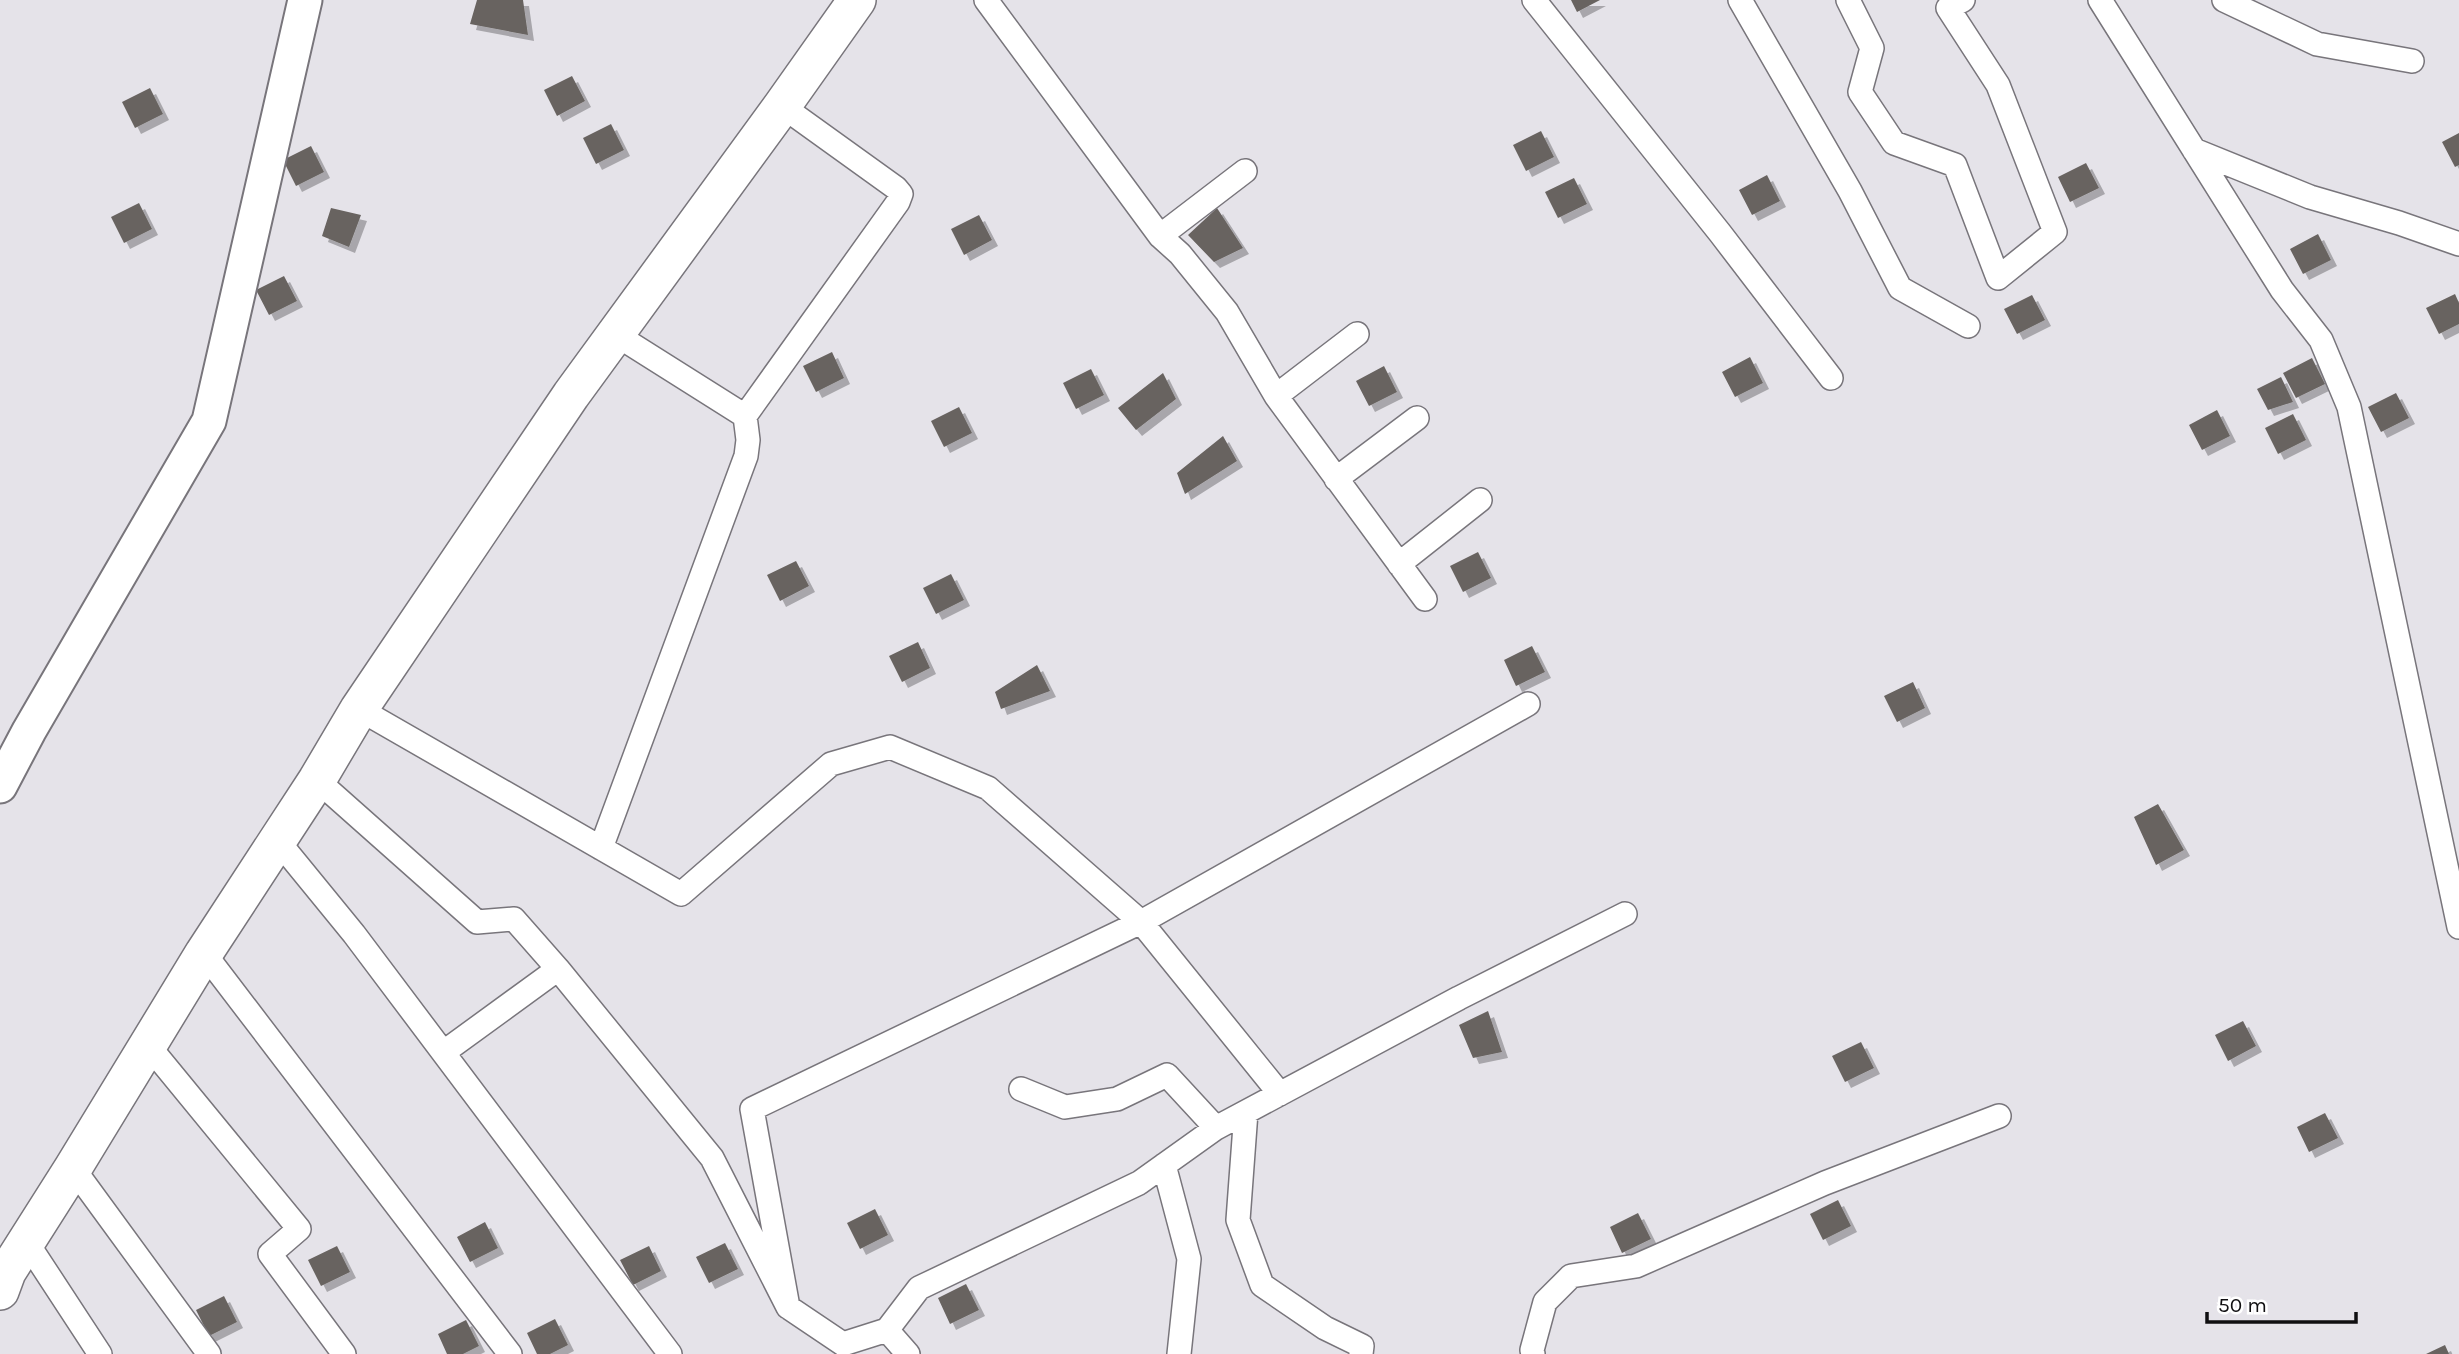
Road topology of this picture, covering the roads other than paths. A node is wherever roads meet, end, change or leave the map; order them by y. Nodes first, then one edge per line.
1 (305, 0) edge
2 (856, 0) edge
3 (986, 0) edge
4 (1534, 0) edge
5 (1740, 0) edge
6 (1848, 0) edge
7 (2100, 0) edge
8 (2224, 0) edge
9 (2259, 0) edge
10 (1951, 3) edge
11 (2276, 25) junction
12 (2412, 61) dead end
13 (782, 106) junction
14 (2194, 150) junction
15 (1245, 171) dead end
16 (1160, 236) junction
17 (2459, 244) edge
18 (1968, 326) dead end
19 (615, 334) junction
20 (1357, 334) dead end
21 (1831, 378) dead end
22 (1276, 396) junction
23 (746, 416) junction
24 (1417, 418) dead end
25 (1336, 479) junction
26 (1480, 500) dead end
27 (1399, 564) junction
28 (1425, 599) dead end
29 (1528, 704) dead end
30 (359, 709) junction
31 (317, 780) junction
32 (0, 786) edge
33 (278, 841) junction
34 (601, 848) junction
35 (1625, 914) dead end
36 (1142, 922) junction
37 (2459, 927) edge
38 (204, 953) junction
39 (558, 969) junction
40 (148, 1045) junction
41 (444, 1052) junction
42 (1021, 1089) dead end
43 (1280, 1094) junction
44 (1246, 1112) junction
45 (1999, 1116) dead end
46 (1216, 1128) junction
47 (1164, 1165) junction
48 (73, 1168) junction
49 (26, 1241) junction
50 (2, 1277) edge
51 (788, 1307) junction
52 (887, 1330) junction
53 (100, 1354) edge
54 (209, 1354) edge
55 (344, 1354) edge
56 (510, 1354) edge
57 (670, 1354) edge
58 (908, 1354) edge
59 (1179, 1354) edge
60 (1361, 1354) edge
61 (1533, 1354) edge

1 - 32 street
2 - 13 main road
3 - 16 street
4 - 21 street
5 - 18 street
6 - 10 street
7 - 14 street
8 - 11 street
9 - 11 street
11 - 12 street
13 - 19 main road
13 - 23 street
14 - 17 street
14 - 37 street
15 - 16 street
16 - 22 street
19 - 23 street
19 - 30 main road
20 - 22 street
22 - 25 street
23 - 34 street
24 - 25 street
25 - 27 street
26 - 27 street
27 - 28 street
29 - 36 street
30 - 31 main road
30 - 34 street
31 - 33 main road
31 - 39 street
33 - 38 main road
33 - 41 street
34 - 36 street
35 - 43 street
36 - 43 street
36 - 51 street
38 - 40 main road
38 - 56 street
39 - 41 street
39 - 51 street
40 - 48 main road
40 - 55 street
41 - 57 street
42 - 46 street
43 - 44 street
44 - 46 street
44 - 60 street
45 - 61 street
46 - 47 street
47 - 52 street
47 - 59 street
48 - 49 main road
48 - 54 street
49 - 50 main road
49 - 53 street
51 - 52 street
52 - 58 street

